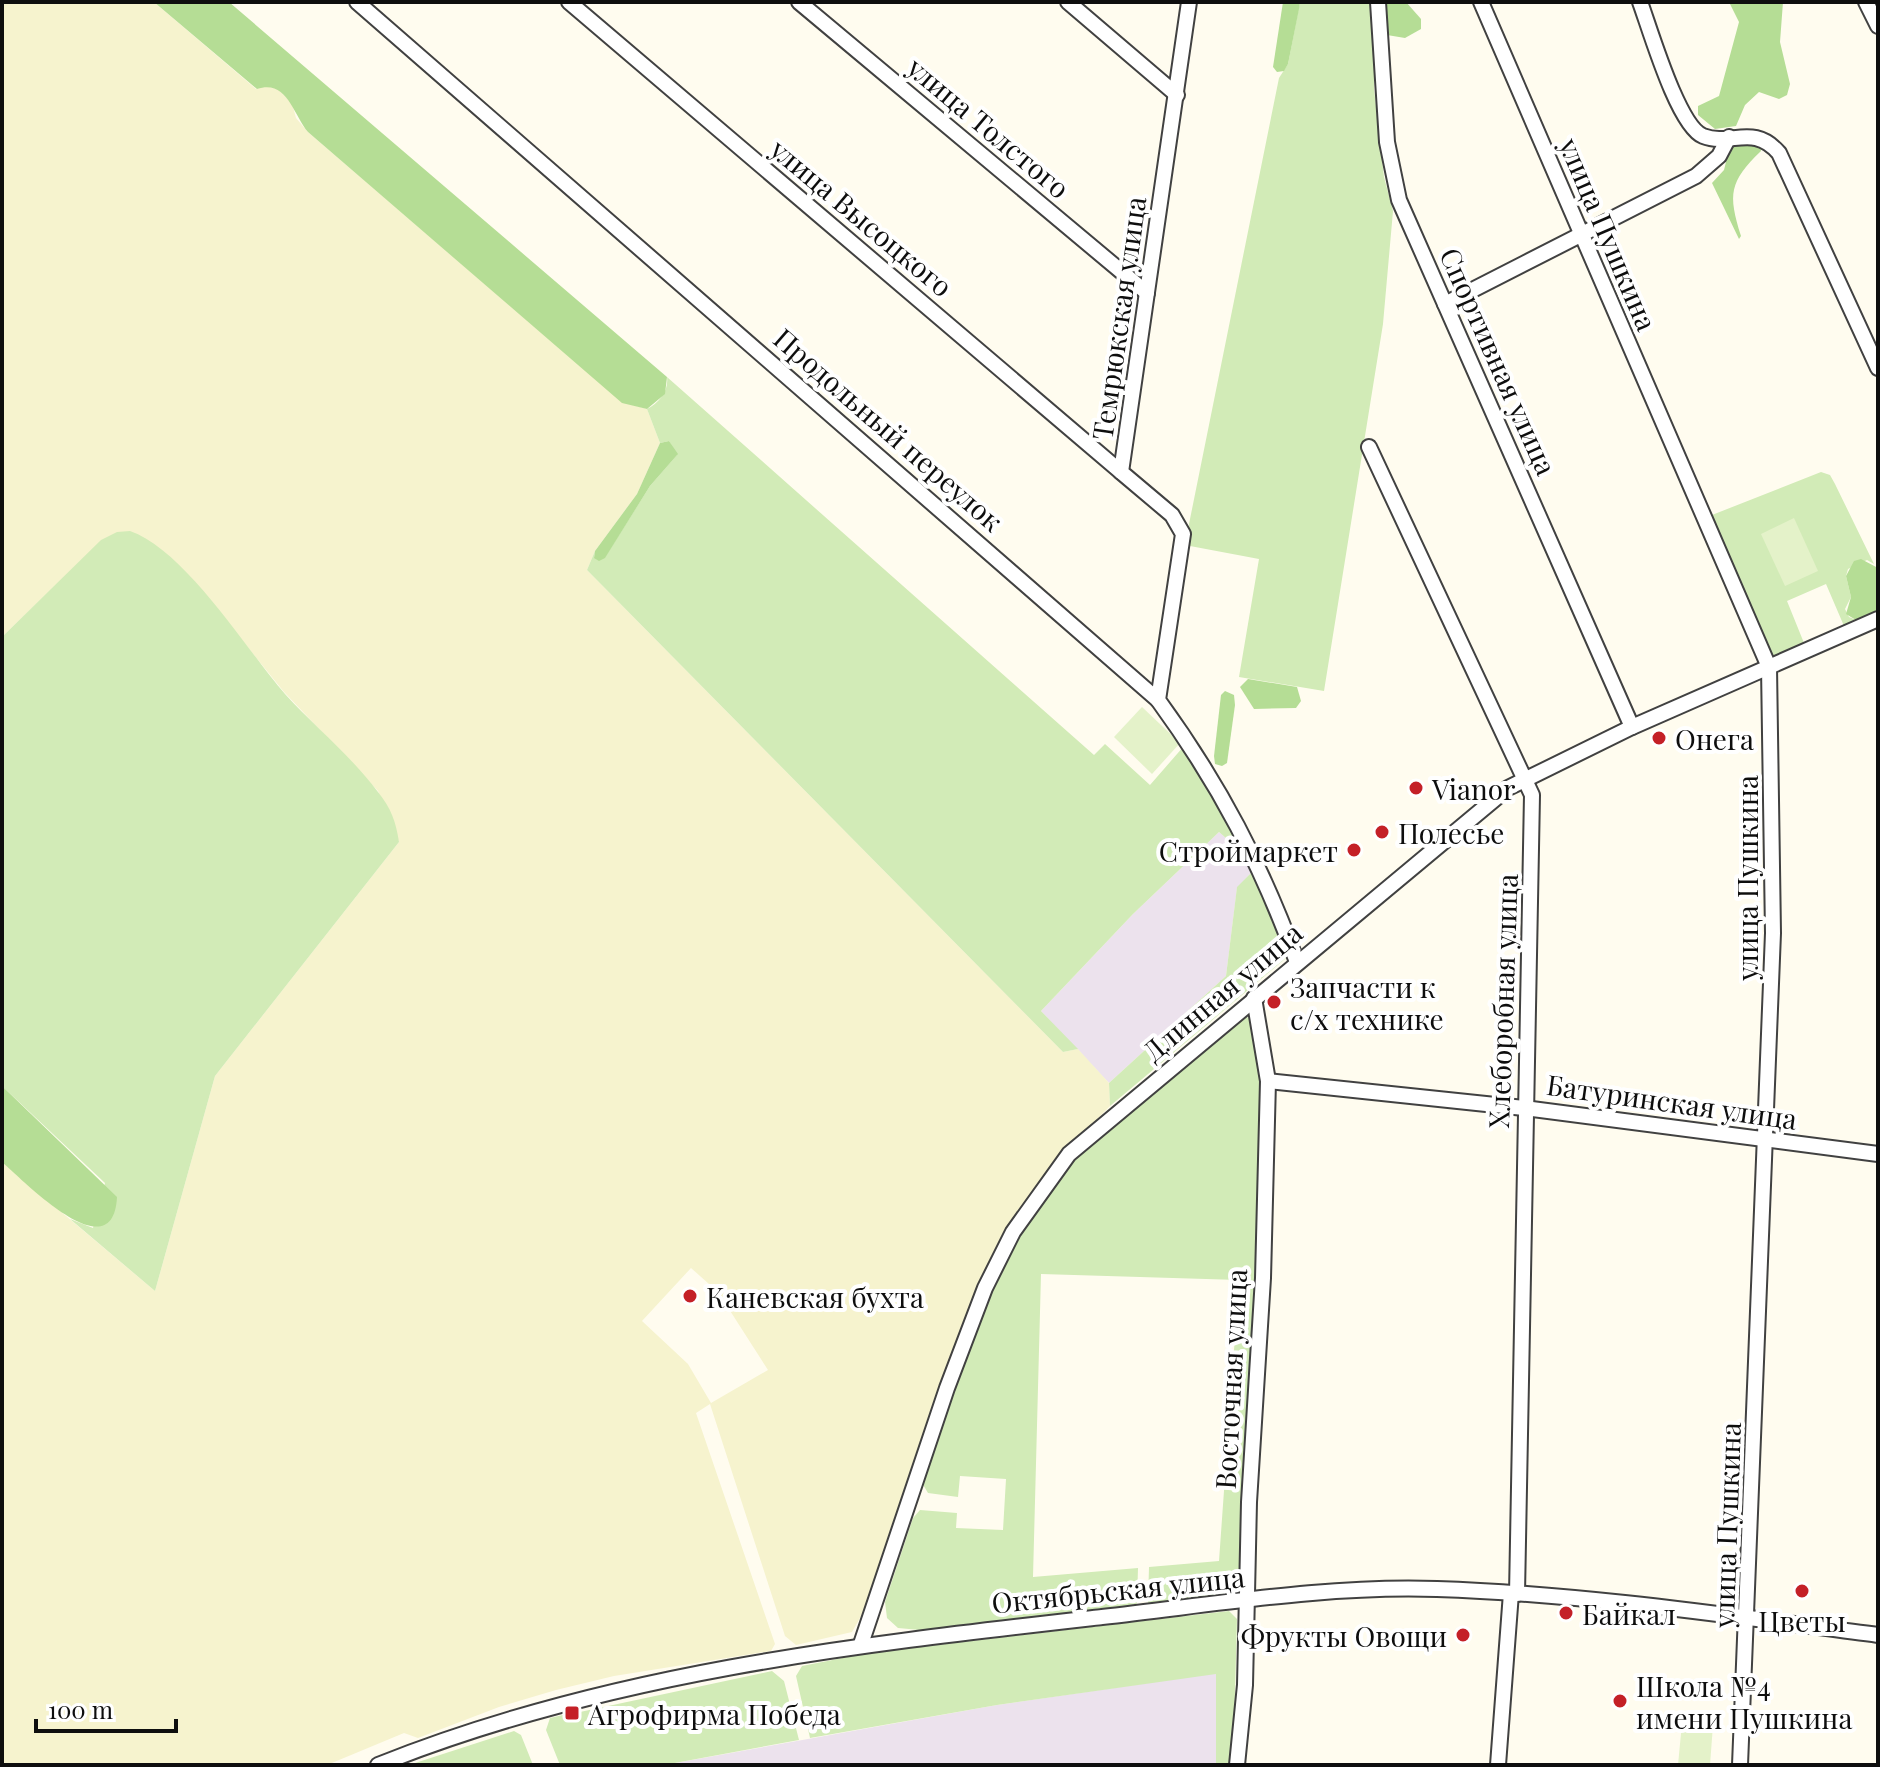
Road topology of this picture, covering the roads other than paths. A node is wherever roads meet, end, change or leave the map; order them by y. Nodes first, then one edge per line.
1 (357, 2) edge
2 (799, 2) edge
3 (1068, 2) edge
4 (1189, 2) edge
5 (1378, 2) edge
6 (1481, 2) edge
7 (1640, 2) edge
8 (1866, 2) edge
9 (576, 4) edge
10 (1878, 26) edge
11 (1177, 95) junction
12 (1729, 137) junction
13 (1580, 234) junction
14 (1147, 293) junction
15 (1445, 304) junction
16 (1878, 368) edge
17 (1369, 447) dead end
18 (1121, 472) junction
19 (1878, 619) edge
20 (1769, 667) junction
21 (1158, 700) junction
22 (1632, 727) junction
23 (1526, 776) junction
24 (1297, 962) junction
25 (1254, 998) junction
26 (1268, 1081) junction
27 (1524, 1108) junction
28 (1767, 1141) junction
29 (1878, 1154) edge
30 (1514, 1594) junction
31 (1247, 1601) junction
32 (1749, 1618) junction
33 (1878, 1635) edge
34 (861, 1644) junction
35 (378, 1765) edge
36 (1237, 1765) edge
37 (1498, 1765) edge
38 (1740, 1765) edge

1 - 21 street, Продольный переулок
2 - 14 street, улица Толстого
3 - 11 street
4 - 11 street, Темрюкская улица
5 - 15 street, Спортивная улица
6 - 13 street, улица Пушкина
7 - 12 street
8 - 10 street
9 - 18 street, улица Высоцкого
11 - 14 street, Темрюкская улица
12 - 13 street
12 - 16 street
13 - 15 street
13 - 20 street, улица Пушкина
14 - 18 street, Темрюкская улица
15 - 22 street, Спортивная улица
17 - 23 street, Хлеборобная улица
18 - 21 street, Темрюкская улица
19 - 20 street, Длинная улица
20 - 22 street, Длинная улица
20 - 28 street, улица Пушкина
21 - 24 street
22 - 23 street, Длинная улица
23 - 24 street, Длинная улица
23 - 27 street, Хлеборобная улица
24 - 25 street, Длинная улица
25 - 26 street, Восточная улица
25 - 34 street, Длинная улица
26 - 27 street, Батуринская улица
26 - 31 street, Восточная улица
27 - 28 street, Батуринская улица
27 - 30 street, Хлеборобная улица
28 - 29 street, Батуринская улица
28 - 32 street, улица Пушкина
30 - 31 street, Октябрьская улица
30 - 32 street, Октябрьская улица
30 - 37 street, Хлеборобная улица
31 - 34 street, Октябрьская улица
31 - 36 street, Восточная улица
32 - 33 street, Октябрьская улица
32 - 38 street, улица Пушкина
34 - 35 street, Октябрьская улица

